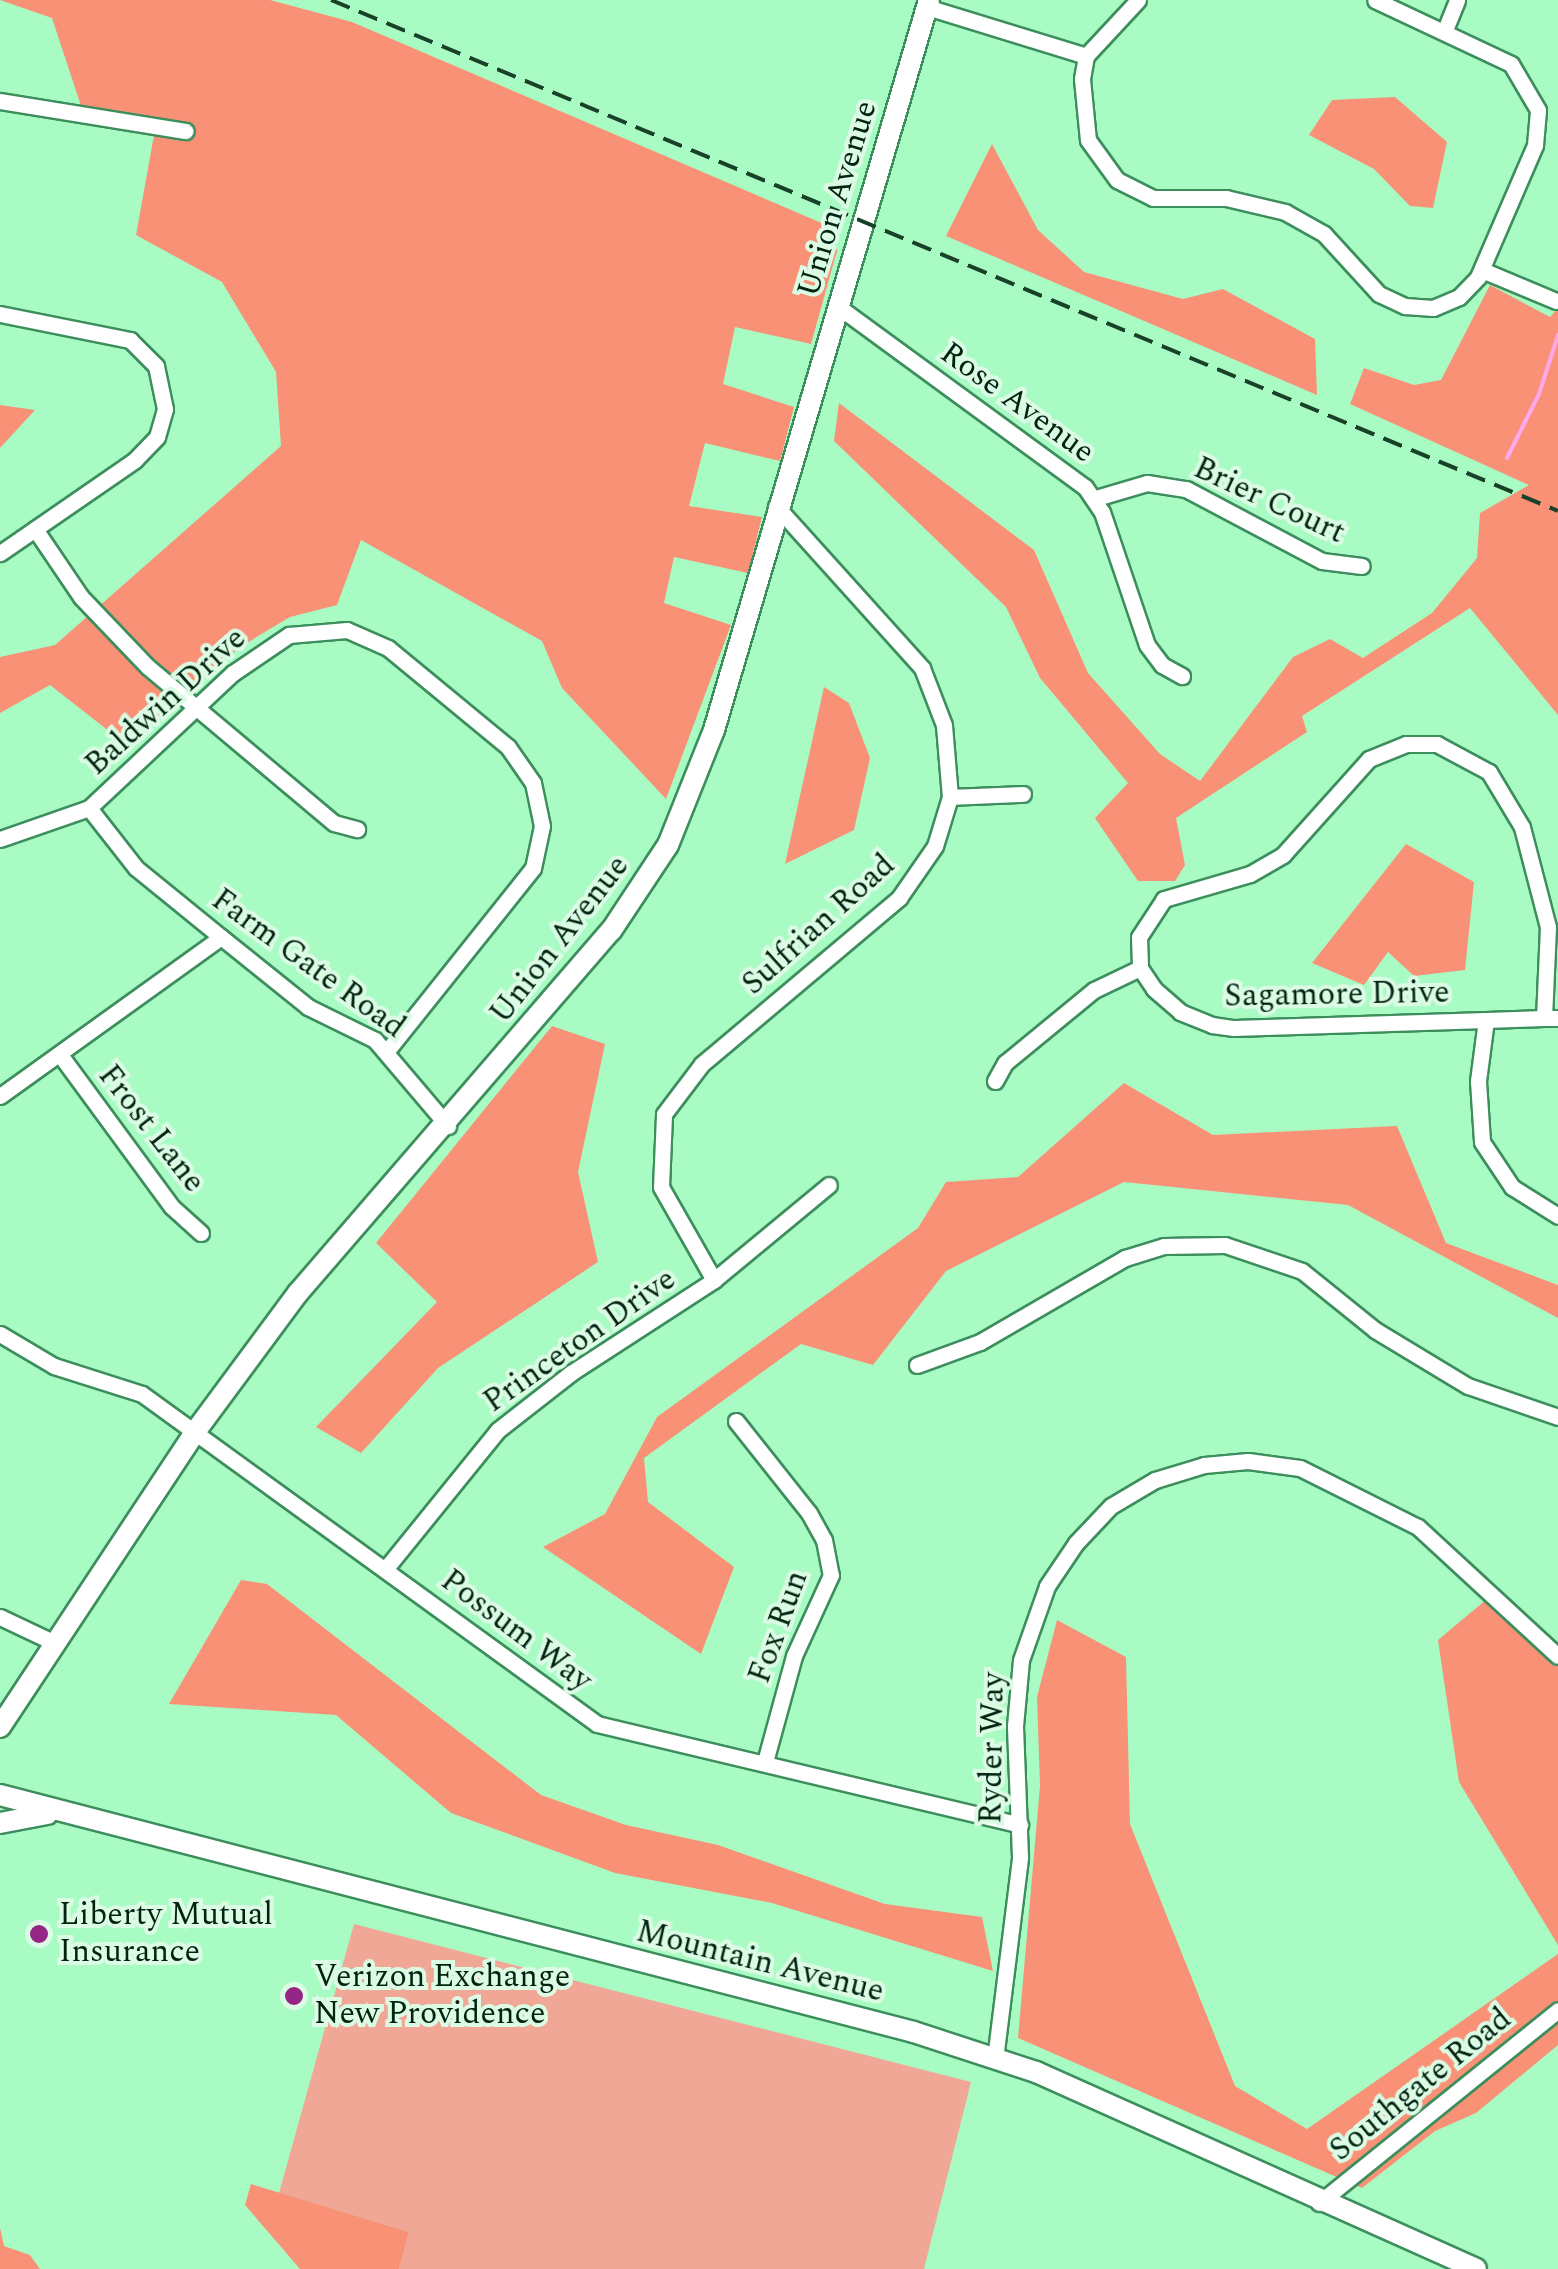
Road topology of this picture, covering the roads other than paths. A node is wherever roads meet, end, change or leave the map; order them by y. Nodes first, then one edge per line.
1 (1138, 0) edge
2 (1376, 0) edge
3 (1457, 0) edge
4 (928, 4) edge
5 (1445, 30) junction
6 (1086, 56) junction
7 (0, 101) edge
8 (186, 131) dead end
9 (1482, 270) junction
10 (1556, 301) edge
11 (836, 305) junction
12 (0, 314) edge
13 (1096, 498) junction
14 (776, 506) junction
15 (35, 529) junction
16 (0, 553) edge
17 (1362, 566) dead end
18 (1182, 676) dead end
19 (200, 706) junction
20 (1024, 794) dead end
21 (950, 796) junction
22 (89, 808) junction
23 (357, 828) dead end
24 (0, 839) edge
25 (221, 938) junction
26 (1140, 968) junction
27 (1551, 1018) edge
28 (1486, 1020) junction
29 (387, 1051) junction
30 (61, 1056) junction
31 (996, 1081) dead end
32 (0, 1096) edge
33 (448, 1126) junction
34 (830, 1185) dead end
35 (1558, 1216) edge
36 (201, 1233) dead end
37 (714, 1280) junction
38 (0, 1334) edge
39 (916, 1366) dead end
40 (1558, 1417) edge
41 (736, 1420) dead end
42 (195, 1432) junction
43 (386, 1567) junction
44 (0, 1617) edge
45 (53, 1642) junction
46 (1558, 1656) edge
47 (0, 1727) edge
48 (765, 1762) junction
49 (0, 1795) edge
50 (58, 1813) junction
51 (0, 1824) edge
52 (1020, 1825) junction
53 (1558, 2010) edge
54 (995, 2059) junction
55 (1319, 2203) junction
56 (1476, 2269) edge

1 - 6 street
2 - 5 street
3 - 5 street
4 - 6 street
4 - 11 main road, Union Avenue
5 - 9 street
6 - 9 street
7 - 8 street
9 - 10 street
11 - 13 street, Rose Avenue
11 - 14 main road, Union Avenue
12 - 15 street
13 - 17 street, Brier Court
13 - 18 street, Rose Avenue
14 - 21 street, Sulfrian Road
14 - 33 main road, Union Avenue
15 - 16 street
15 - 19 street
19 - 22 street, Baldwin Drive
19 - 23 street
19 - 29 street, Baldwin Drive
20 - 21 street
21 - 37 street, Sulfrian Road
22 - 24 street, Baldwin Drive
22 - 25 street, Farm Gate Road
25 - 29 street, Farm Gate Road
25 - 30 street
26 - 27 street
26 - 28 street, Sagamore Drive
26 - 31 street
27 - 28 street, Sagamore Drive
28 - 35 street
29 - 33 street, Farm Gate Road
30 - 32 street
30 - 36 street, Frost Lane
33 - 42 main road, Union Avenue
34 - 37 street, Princeton Drive
37 - 43 street, Princeton Drive
38 - 42 street, Possum Way
39 - 40 street
41 - 48 street, Fox Run
42 - 43 street, Possum Way
42 - 45 main road, Union Avenue
43 - 48 street, Possum Way
44 - 45 street
45 - 47 main road, Union Avenue
46 - 52 street, Ryder Way
48 - 52 street, Possum Way
49 - 50 main road, Mountain Avenue
50 - 51 main road
50 - 54 main road, Mountain Avenue
52 - 54 street, Ryder Way
53 - 55 street, Southgate Road
54 - 55 main road, Mountain Avenue
55 - 56 main road, Mountain Avenue

